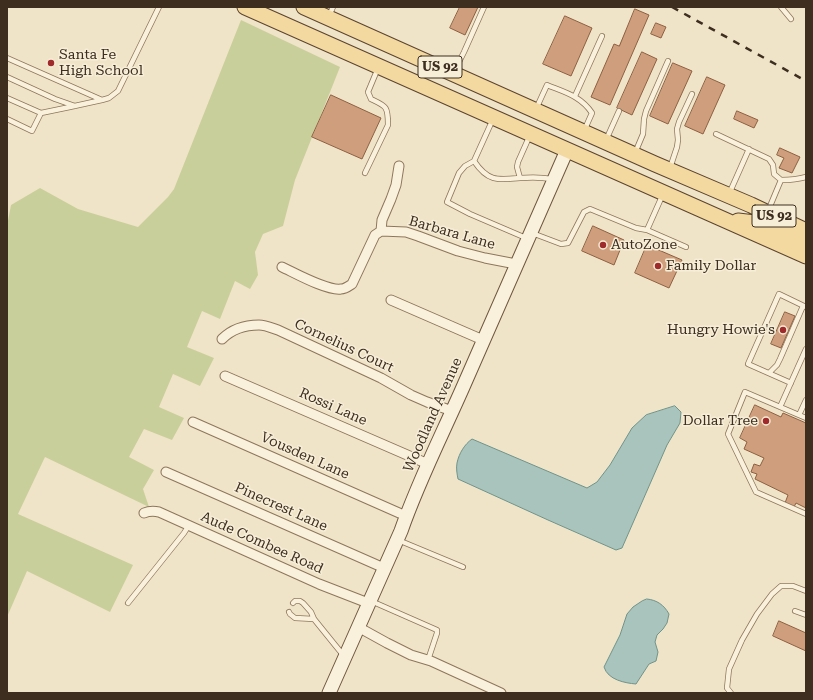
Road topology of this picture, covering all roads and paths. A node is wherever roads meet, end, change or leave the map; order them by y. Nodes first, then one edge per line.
1 (159, 7) edge
2 (245, 7) edge
3 (304, 7) edge
4 (484, 7) edge
5 (781, 7) edge
6 (330, 12) edge
7 (791, 19) dead end
8 (602, 36) dead end
9 (7, 58) edge
10 (668, 61) dead end
11 (378, 66) junction
12 (453, 73) junction
13 (7, 77) edge
14 (692, 94) dead end
15 (575, 96) junction
16 (7, 98) edge
17 (102, 100) junction
18 (518, 102) junction
19 (75, 106) junction
20 (536, 110) junction
21 (619, 111) dead end
22 (41, 113) junction
23 (493, 117) junction
24 (7, 119) edge
25 (584, 132) junction
26 (530, 134) junction
27 (716, 134) dead end
28 (605, 141) junction
29 (749, 149) junction
30 (567, 150) junction
31 (634, 154) junction
32 (474, 162) junction
33 (399, 166) dead end
34 (662, 167) junction
35 (365, 173) dead end
36 (806, 177) edge
37 (520, 178) junction
38 (554, 180) junction
39 (781, 180) junction
40 (664, 193) junction
41 (728, 195) junction
42 (767, 213) junction
43 (723, 219) junction
44 (647, 230) junction
45 (381, 231) junction
46 (806, 231) edge
47 (528, 236) junction
48 (806, 240) edge
49 (686, 247) dead end
50 (806, 256) edge
51 (516, 264) junction
52 (282, 267) dead end
53 (391, 300) dead end
54 (805, 306) edge
55 (222, 339) dead end
56 (483, 340) junction
57 (806, 349) edge
58 (769, 373) junction
59 (225, 376) dead end
60 (791, 383) junction
61 (806, 400) edge
62 (780, 407) junction
63 (452, 411) junction
64 (799, 415) junction
65 (806, 418) edge
66 (193, 422) dead end
67 (428, 464) junction
68 (166, 472) dead end
69 (144, 514) dead end
70 (806, 514) edge
71 (406, 516) junction
72 (189, 526) junction
73 (397, 540) junction
74 (463, 567) dead end
75 (384, 568) junction
76 (806, 591) edge
77 (369, 602) junction
78 (128, 603) dead end
79 (293, 603) dead end
80 (796, 611) dead end
81 (289, 612) dead end
82 (806, 615) edge
83 (314, 619) junction
84 (358, 628) junction
85 (345, 657) junction
86 (428, 660) junction
87 (329, 693) edge
88 (501, 693) edge
89 (731, 693) edge

1 - 17 lane
2 - 11 main road, US 92
3 - 6 main road, US 92
4 - 12 lane
5 - 7 lane
6 - 12 main road, US 92
8 - 15 lane
9 - 17 lane
10 - 31 lane
11 - 23 main road, US 92
11 - 35 lane
12 - 18 main road, US 92
13 - 19 lane
14 - 34 lane
15 - 20 lane
15 - 25 lane
16 - 22 lane
17 - 19 lane
18 - 20 main road, US 92
18 - 30 main road
19 - 22 lane
20 - 25 main road, US 92
21 - 28 lane
22 - 24 lane
23 - 26 main road, US 92
23 - 32 lane
25 - 28 main road, US 92
26 - 30 main road, US 92
26 - 37 lane
27 - 29 lane
28 - 31 main road, US 92
29 - 39 lane
29 - 41 lane
30 - 34 main road
30 - 38 street, Woodland Avenue
30 - 40 main road, US 92
31 - 34 main road, US 92
32 - 37 lane
32 - 47 lane
33 - 45 street
34 - 41 main road, US 92
36 - 39 lane
37 - 38 lane
38 - 47 street, Woodland Avenue
39 - 42 lane
40 - 43 main road, US 92
40 - 44 lane
41 - 42 main road, US 92
42 - 46 main road, US 92
43 - 48 main road
43 - 50 main road, US 92
44 - 47 lane
44 - 49 lane
45 - 51 street, Barbara Lane
45 - 52 street
47 - 51 street, Woodland Avenue
51 - 56 street, Woodland Avenue
53 - 56 street
54 - 58 lane
54 - 58 lane
55 - 63 street, Cornelius Court
56 - 63 street, Woodland Avenue
57 - 60 lane
58 - 60 lane
59 - 67 street, Rossi Lane
60 - 62 lane
61 - 64 lane
62 - 64 lane
62 - 70 lane
63 - 67 street, Woodland Avenue
64 - 65 lane
66 - 71 street, Vousden Lane
67 - 71 street, Woodland Avenue
68 - 75 street, Pinecrest Lane
69 - 72 street, Aude Combee Road
71 - 73 street, Woodland Avenue
72 - 77 street, Aude Combee Road
72 - 78 lane
73 - 74 lane
73 - 75 street, Woodland Avenue
75 - 77 street, Woodland Avenue
76 - 89 lane
77 - 84 street, Woodland Avenue
77 - 86 lane
79 - 83 lane
80 - 82 lane
81 - 83 lane
83 - 85 lane
84 - 85 street, Woodland Avenue
84 - 86 street
85 - 87 street, Woodland Avenue
86 - 88 street

